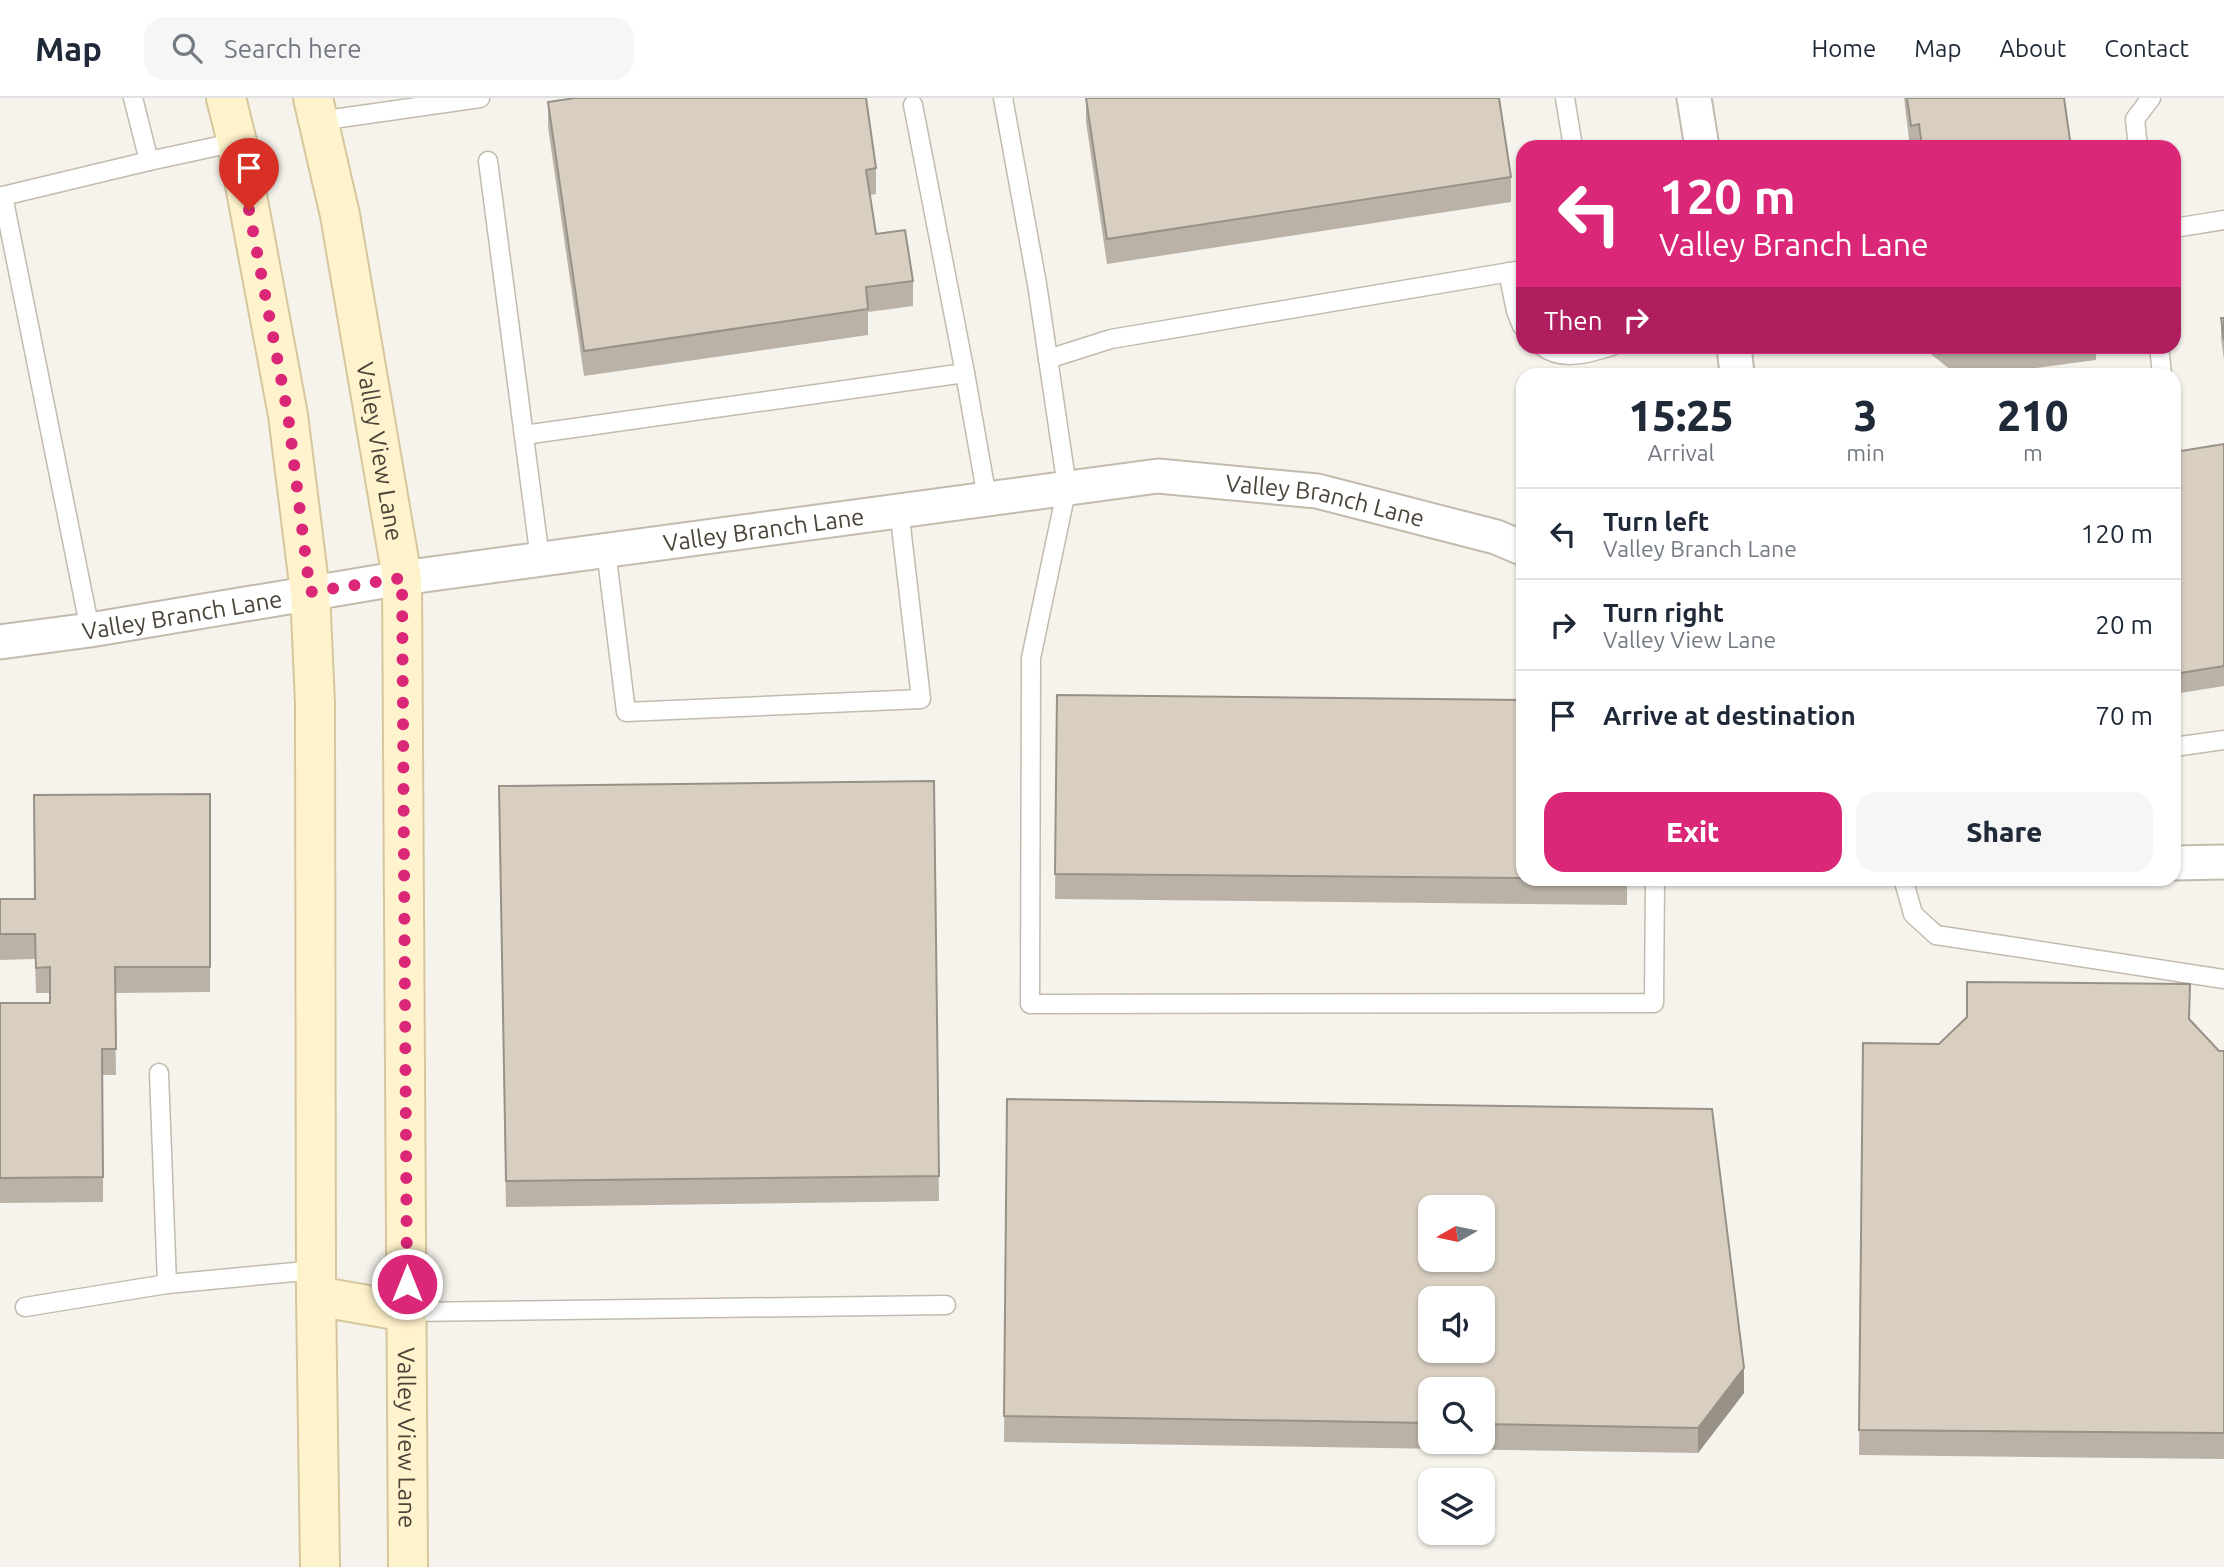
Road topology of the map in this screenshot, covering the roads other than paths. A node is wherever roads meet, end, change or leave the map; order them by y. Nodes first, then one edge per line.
1 (133, 98) edge
2 (226, 98) edge
3 (480, 98) edge
4 (1003, 98) edge
5 (1565, 98) edge
6 (1694, 98) edge
7 (2151, 98) edge
8 (914, 104) dead end
9 (316, 109) edge
10 (1572, 140) edge
11 (1701, 140) edge
12 (2137, 140) edge
13 (237, 142) junction
14 (149, 161) junction
15 (488, 161) dead end
16 (1, 197) edge
17 (2224, 220) edge
18 (2181, 227) edge
19 (1515, 271) edge
20 (1516, 311) edge
21 (1556, 354) edge
22 (1575, 354) edge
23 (1048, 359) junction
24 (965, 373) junction
25 (524, 435) junction
26 (1067, 486) junction
27 (987, 498) junction
28 (899, 509) junction
29 (1516, 545) edge
30 (606, 550) junction
31 (540, 559) junction
32 (402, 578) junction
33 (310, 592) junction
34 (90, 630) junction
35 (0, 642) edge
36 (2224, 740) edge
37 (2181, 746) edge
38 (2224, 862) edge
39 (2181, 863) edge
40 (1654, 886) edge
41 (1905, 886) edge
42 (2224, 979) edge
43 (159, 1073) dead end
44 (316, 1283) junction
45 (167, 1284) junction
46 (946, 1305) dead end
47 (25, 1307) dead end
48 (407, 1312) junction
49 (320, 1567) edge
50 (408, 1567) edge

1 - 14 lane
2 - 13 main road
3 - 9 lane
4 - 23 lane
5 - 10 lane
6 - 11 street
7 - 12 lane
8 - 24 lane
9 - 32 main road, Valley View Lane
13 - 14 lane
13 - 33 main road
14 - 16 lane
15 - 25 lane
16 - 34 lane
17 - 18 lane
19 - 20 lane
19 - 23 lane
21 - 22 lane
23 - 26 lane
24 - 25 lane
24 - 27 lane
25 - 31 lane
26 - 27 street, Valley Branch Lane
26 - 29 street, Valley Branch Lane
26 - 40 lane
27 - 28 street, Valley Branch Lane
28 - 30 street, Valley Branch Lane
28 - 30 lane
30 - 31 street, Valley Branch Lane
31 - 32 street, Valley Branch Lane
32 - 33 street, Valley Branch Lane
32 - 48 main road, Valley View Lane
33 - 34 street, Valley Branch Lane
33 - 44 main road
34 - 35 street, Valley Branch Lane
36 - 37 lane
38 - 39 street
41 - 42 lane
43 - 45 lane
44 - 45 lane
44 - 48 main road
44 - 49 main road
45 - 47 lane
46 - 48 lane
48 - 50 main road, Valley View Lane

